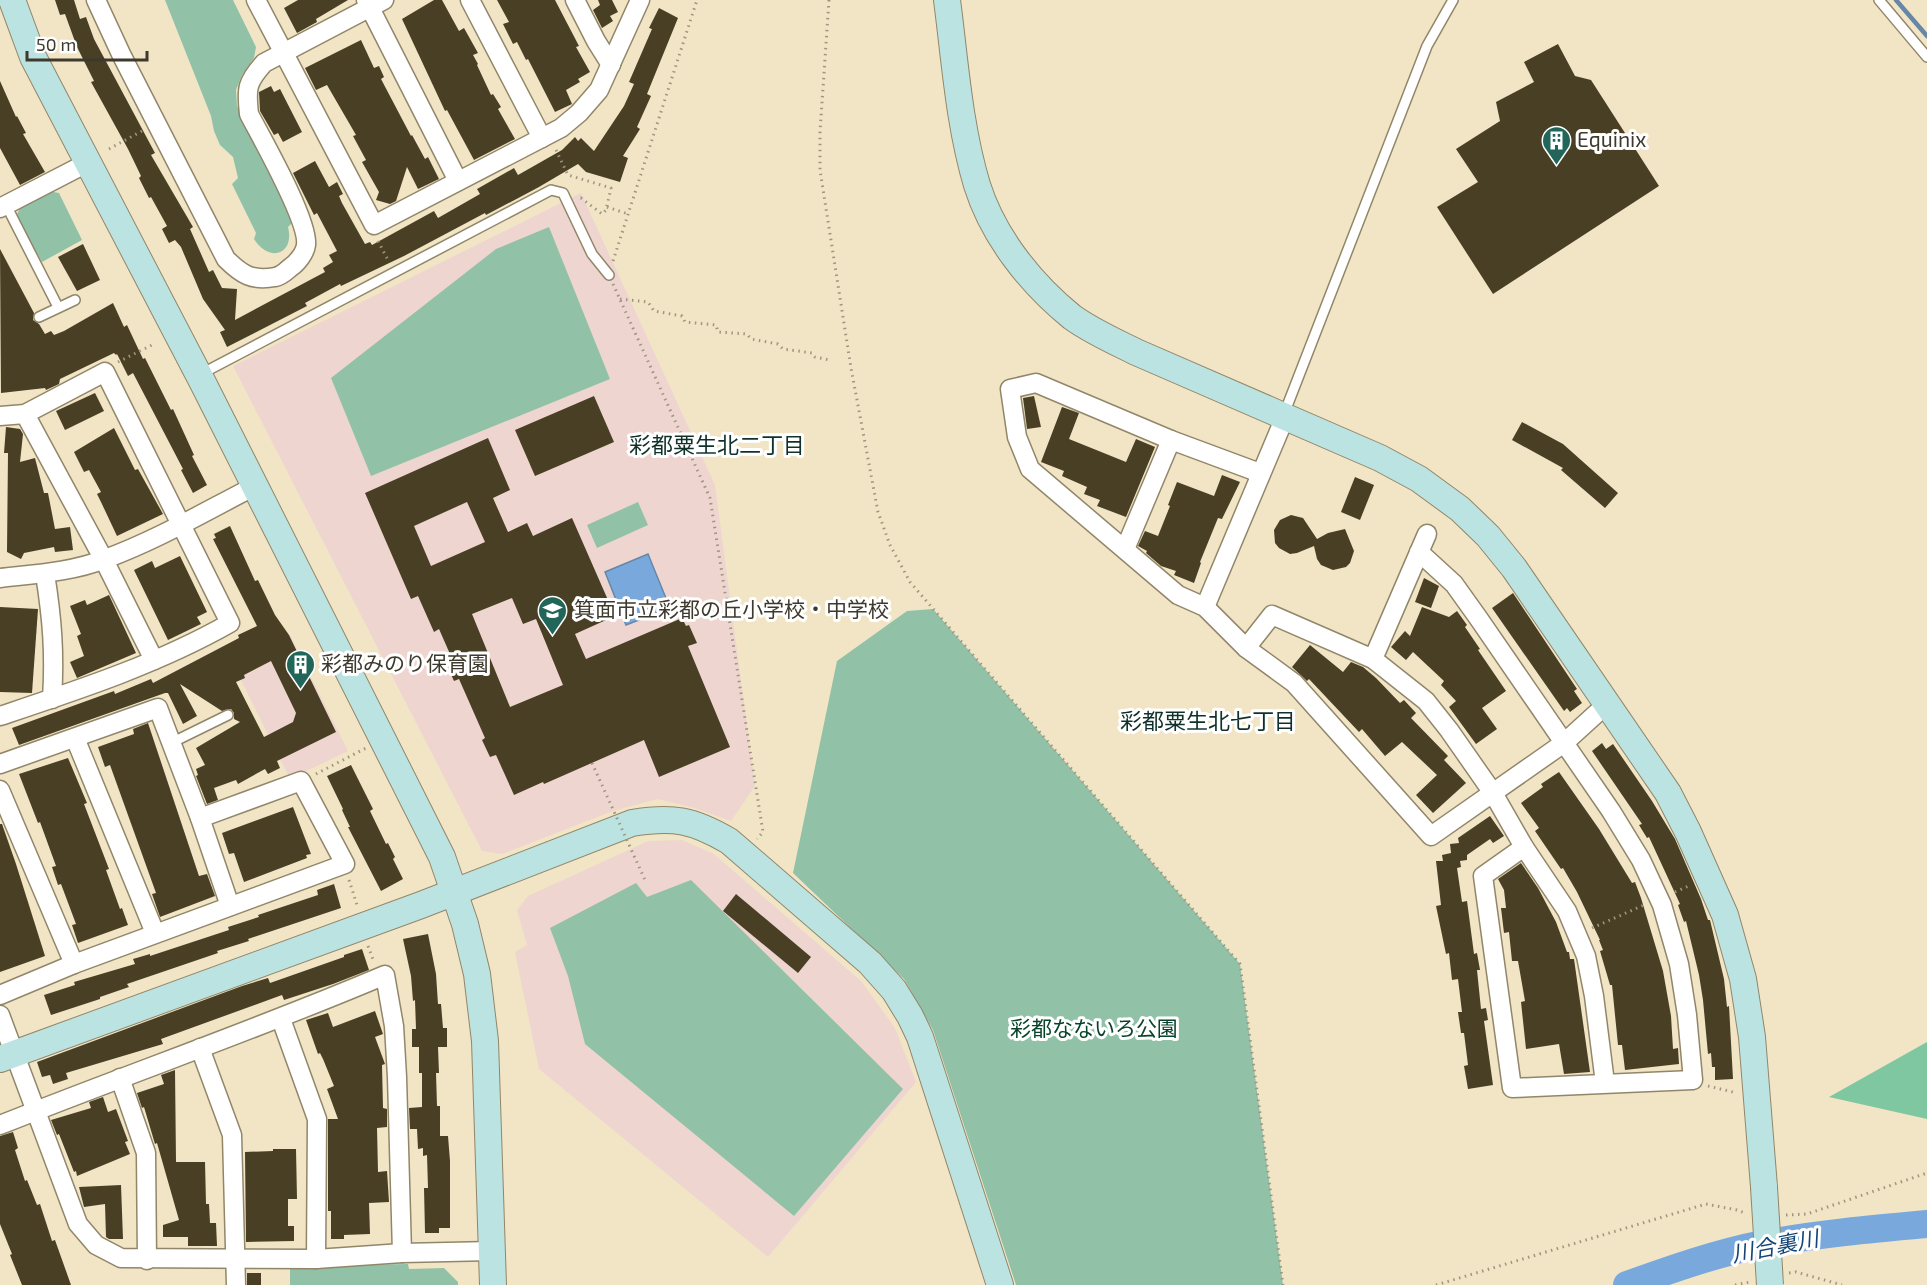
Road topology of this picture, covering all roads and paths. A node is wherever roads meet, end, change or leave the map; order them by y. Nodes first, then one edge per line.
1 (12, 0) edge
2 (96, 0) edge
3 (256, 0) edge
4 (470, 0) edge
5 (575, 0) edge
6 (640, 0) edge
7 (697, 0) edge
8 (829, 0) edge
9 (947, 0) edge
10 (1453, 0) edge
11 (1879, 0) edge
12 (373, 3) edge
13 (284, 53) junction
14 (1927, 57) edge
15 (611, 65) junction
16 (156, 124) junction
17 (545, 136) junction
18 (109, 149) dead end
19 (87, 163) junction
20 (458, 181) junction
21 (2, 202) edge
22 (590, 203) dead end
23 (607, 207) junction
24 (628, 214) junction
25 (377, 238) dead end
26 (392, 266) dead end
27 (609, 275) junction
28 (620, 299) junction
29 (75, 300) dead end
30 (57, 307) junction
31 (39, 317) dead end
32 (154, 344) dead end
33 (830, 360) dead end
34 (105, 372) junction
35 (198, 375) junction
36 (25, 414) junction
37 (0, 416) edge
38 (1283, 417) junction
39 (1171, 440) junction
40 (1260, 473) junction
41 (255, 486) junction
42 (180, 524) junction
43 (1427, 534) dead end
44 (1125, 549) junction
45 (1419, 552) junction
46 (104, 560) junction
47 (45, 574) junction
48 (0, 578) edge
49 (1205, 607) junction
50 (1246, 648) junction
51 (1373, 659) junction
52 (154, 660) junction
53 (52, 699) junction
54 (1609, 706) junction
55 (228, 715) dead end
56 (0, 716) edge
57 (75, 738) junction
58 (171, 743) junction
59 (1564, 743) junction
60 (366, 748) dead end
61 (592, 763) dead end
62 (0, 764) edge
63 (301, 781) junction
64 (0, 790) edge
65 (1493, 793) junction
66 (200, 818) junction
67 (752, 846) dead end
68 (1524, 847) junction
69 (345, 864) junction
70 (645, 880) dead end
71 (1684, 888) dead end
72 (453, 892) junction
73 (1659, 898) junction
74 (230, 906) junction
75 (358, 910) dead end
76 (155, 933) junction
77 (1577, 935) junction
78 (74, 964) junction
79 (0, 995) edge
80 (0, 1015) edge
81 (281, 1019) junction
82 (200, 1048) junction
83 (7, 1057) edge
84 (120, 1078) junction
85 (1605, 1083) junction
86 (1704, 1085) dead end
87 (1732, 1091) dead end
88 (35, 1111) junction
89 (0, 1125) edge
90 (1927, 1173) edge
91 (1785, 1215) dead end
92 (1754, 1217) dead end
93 (492, 1251) junction
94 (402, 1253) junction
95 (236, 1258) junction
96 (316, 1259) junction
97 (147, 1260) junction
98 (236, 1285) edge
99 (493, 1285) edge
100 (999, 1285) edge
101 (1283, 1285) edge
102 (1436, 1285) edge
103 (1770, 1285) edge

1 - 19 street
2 - 16 street
3 - 13 street
4 - 17 street
5 - 15 street
6 - 15 street
7 - 24 path
8 - 101 path
9 - 38 street
10 - 38 lane
11 - 14 lane
12 - 13 street
12 - 20 street
13 - 16 street
13 - 20 street
15 - 17 street
16 - 18 path
17 - 20 street
17 - 23 path
19 - 21 street
19 - 35 street
21 - 30 lane
22 - 23 path
23 - 24 path
24 - 27 path
25 - 26 path
27 - 28 path
27 - 35 lane
28 - 33 path
28 - 67 path
29 - 30 lane
30 - 31 lane
32 - 34 path
34 - 36 street
34 - 42 street
35 - 41 street
36 - 37 street
36 - 46 street
38 - 40 street
38 - 54 street
39 - 40 street
39 - 44 street
39 - 44 street
40 - 49 street
41 - 42 street
41 - 72 street
42 - 46 street
42 - 52 street
43 - 45 street
44 - 49 street
45 - 51 street
45 - 59 street
46 - 47 street
46 - 52 street
47 - 48 street
47 - 53 street
49 - 50 street
50 - 51 street
50 - 65 street
51 - 65 street
52 - 53 street
53 - 56 street
54 - 59 street
54 - 103 street, bridge
55 - 58 lane
57 - 58 street
57 - 62 street
57 - 76 street
58 - 66 street
59 - 65 street
59 - 73 street
60 - 63 path
61 - 70 path, bridge
63 - 66 street
63 - 69 street
64 - 78 street
65 - 68 street
66 - 74 street
68 - 77 street
68 - 85 street
69 - 74 street
69 - 75 path
71 - 73 path
72 - 83 street
72 - 93 street
72 - 100 street
73 - 77 path
73 - 85 street
74 - 76 street
76 - 78 street
77 - 85 street
78 - 79 street
80 - 83 street
81 - 82 street
81 - 94 street
81 - 96 street
82 - 84 street
82 - 95 street
83 - 88 street
84 - 88 street
84 - 97 street
86 - 87 path
88 - 89 street
88 - 97 street
90 - 91 path
92 - 102 path
93 - 94 street
93 - 99 street
94 - 96 street
95 - 96 street
95 - 97 street
95 - 98 street

